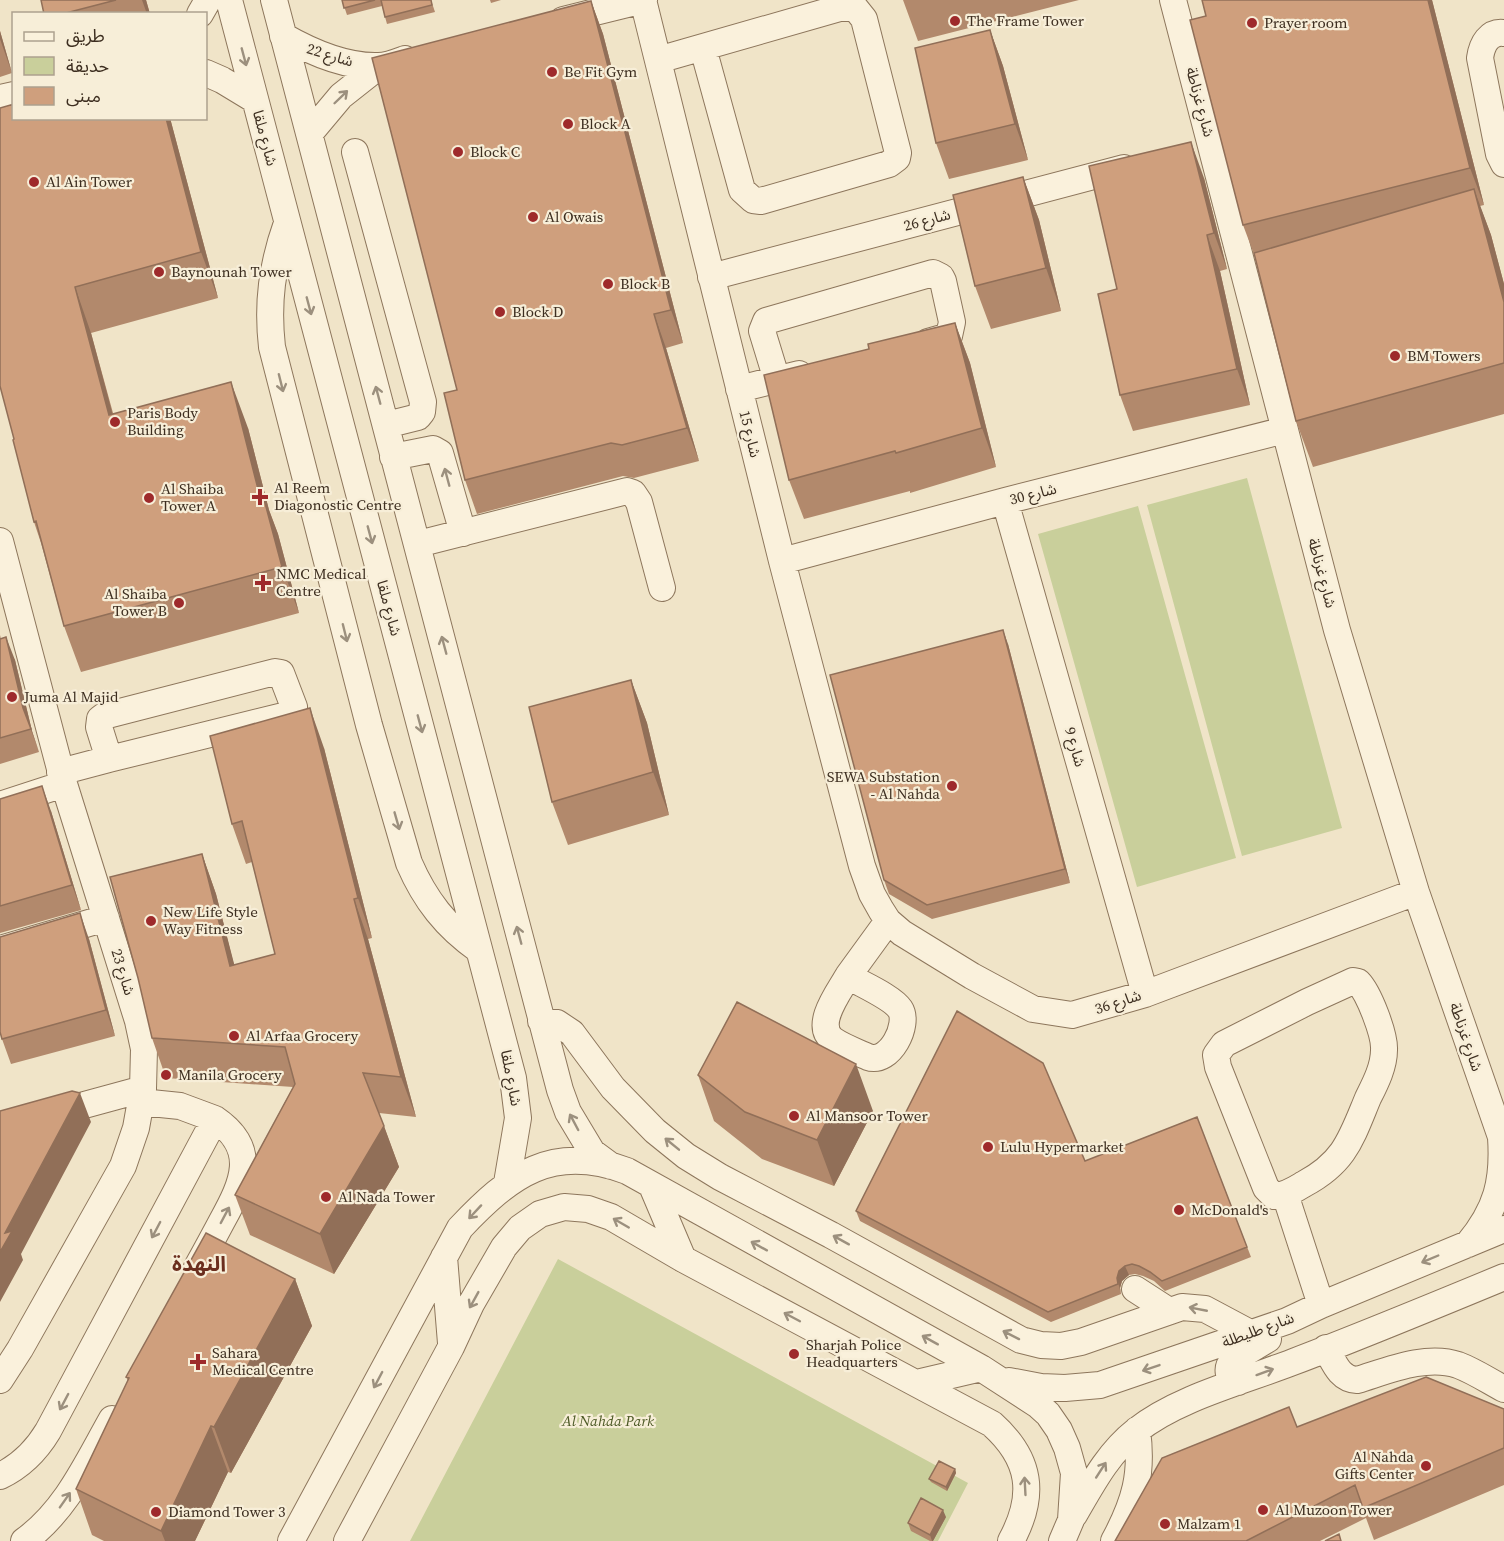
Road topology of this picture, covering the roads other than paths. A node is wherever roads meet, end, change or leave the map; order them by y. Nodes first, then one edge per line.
1 (229, 0) edge
2 (274, 0) edge
3 (644, 0) edge
4 (1173, 0) edge
5 (540, 26) edge
6 (1504, 33) edge
7 (283, 36) junction
8 (703, 48) junction
9 (425, 55) edge
10 (658, 60) junction
11 (379, 66) junction
12 (207, 73) edge
13 (1495, 88) edge
14 (255, 100) junction
15 (310, 133) junction
16 (355, 152) dead end
17 (1143, 163) edge
18 (1504, 164) edge
19 (287, 223) junction
20 (711, 277) junction
21 (900, 349) edge
22 (822, 368) edge
23 (777, 380) junction
24 (739, 389) junction
25 (386, 425) junction
26 (1285, 430) junction
27 (393, 458) junction
28 (1005, 501) junction
29 (463, 533) junction
30 (0, 541) edge
31 (418, 544) junction
32 (782, 561) junction
33 (662, 588) dead end
34 (109, 759) junction
35 (62, 778) junction
36 (0, 805) edge
37 (862, 866) joint
38 (1416, 892) junction
39 (106, 918) junction
40 (888, 921) junction
41 (0, 949) edge
42 (479, 950) junction
43 (848, 976) dead end
44 (1145, 993) junction
45 (541, 1021) junction
46 (142, 1095) junction
47 (215, 1119) junction
48 (0, 1128) edge
49 (1502, 1139) edge
50 (611, 1166) junction
51 (507, 1183) junction
52 (652, 1186) junction
53 (1285, 1194) junction
54 (1504, 1229) edge
55 (1468, 1244) junction
56 (444, 1257) junction
57 (683, 1259) junction
58 (1499, 1282) edge
59 (186, 1288) edge
60 (1321, 1305) junction
61 (1169, 1311) junction
62 (1287, 1321) junction
63 (1118, 1328) junction
64 (1250, 1333) junction
65 (451, 1347) junction
66 (1326, 1348) junction
67 (991, 1374) junction
68 (0, 1380) edge
69 (1238, 1382) junction
70 (917, 1383) junction
71 (1504, 1389) edge
72 (121, 1402) edge
73 (1137, 1430) junction
74 (0, 1476) edge
75 (1067, 1530) edge
76 (24, 1541) edge
77 (291, 1541) edge
78 (347, 1541) edge
79 (1011, 1541) edge
80 (1114, 1541) edge

1 -> 14 street, شارع ملقا
2 - 7 street
3 - 5 street
3 - 10 street, شارع 15
4 - 26 street, شارع غرناطة
6 - 13 street
7 - 11 street, شارع 22
7 - 15 street
8 - 8 street
8 - 10 street
9 - 11 street, شارع 22
10 - 20 street, شارع 15
15 -> 11 street, شارع 22
12 - 14 street
13 - 18 street
14 - 19 street, شارع ملقا
25 -> 15 street
16 - 25 street
17 - 20 street, شارع 26
19 -> 42 street, شارع ملقا
19 -> 42 street
20 - 24 street, شارع 15
21 - 23 street
22 - 23 street
23 - 24 street
24 - 32 street, شارع 15
25 - 27 street
26 - 28 street, شارع 30
26 - 38 street, شارع غرناطة
29 -> 27 street
27 - 31 street
28 - 32 street, شارع 30
28 - 44 street, شارع 9
29 - 31 street
29 - 33 street
30 - 35 street, شارع 23
45 -> 31 street
32 - 37 street, شارع 15
34 - 34 street
34 - 35 street
35 - 36 street
35 - 39 street, شارع 23
37 - 40 street, شارع 36
38 - 44 street, شارع 36
38 - 49 street, شارع غرناطة
39 - 41 street
39 - 46 street, شارع 23
40 - 43 street
40 - 44 street, شارع 36
42 - 51 street, شارع ملقا
50 -> 45 street
63 -> 45 street
46 - 47 street
46 - 48 street
46 - 68 street, شارع 23
59 -> 47 street
47 -> 74 street
49 - 55 street, شارع غرناطة
50 - 51 street
50 - 52 street
51 -> 56 street
52 - 57 street
67 -> 52 street
53 - 53 street
53 - 60 street
54 - 55 street, شارع طليطلة
55 -> 60 street, شارع طليطلة
56 - 65 street
56 -> 77 street
57 -> 65 street
70 -> 57 street
58 - 66 street
60 - 62 street, شارع طليطلة
61 - 63 street
61 - 63 street
64 -> 61 street
62 - 64 street, شارع طليطلة
62 - 69 street
64 -> 67 street, شارع طليطلة
65 - 78 street
69 -> 66 street
66 - 71 street
67 - 70 street
67 - 75 street
69 - 73 street
79 -> 70 street
76 -> 72 street
75 -> 73 street
73 - 80 street

